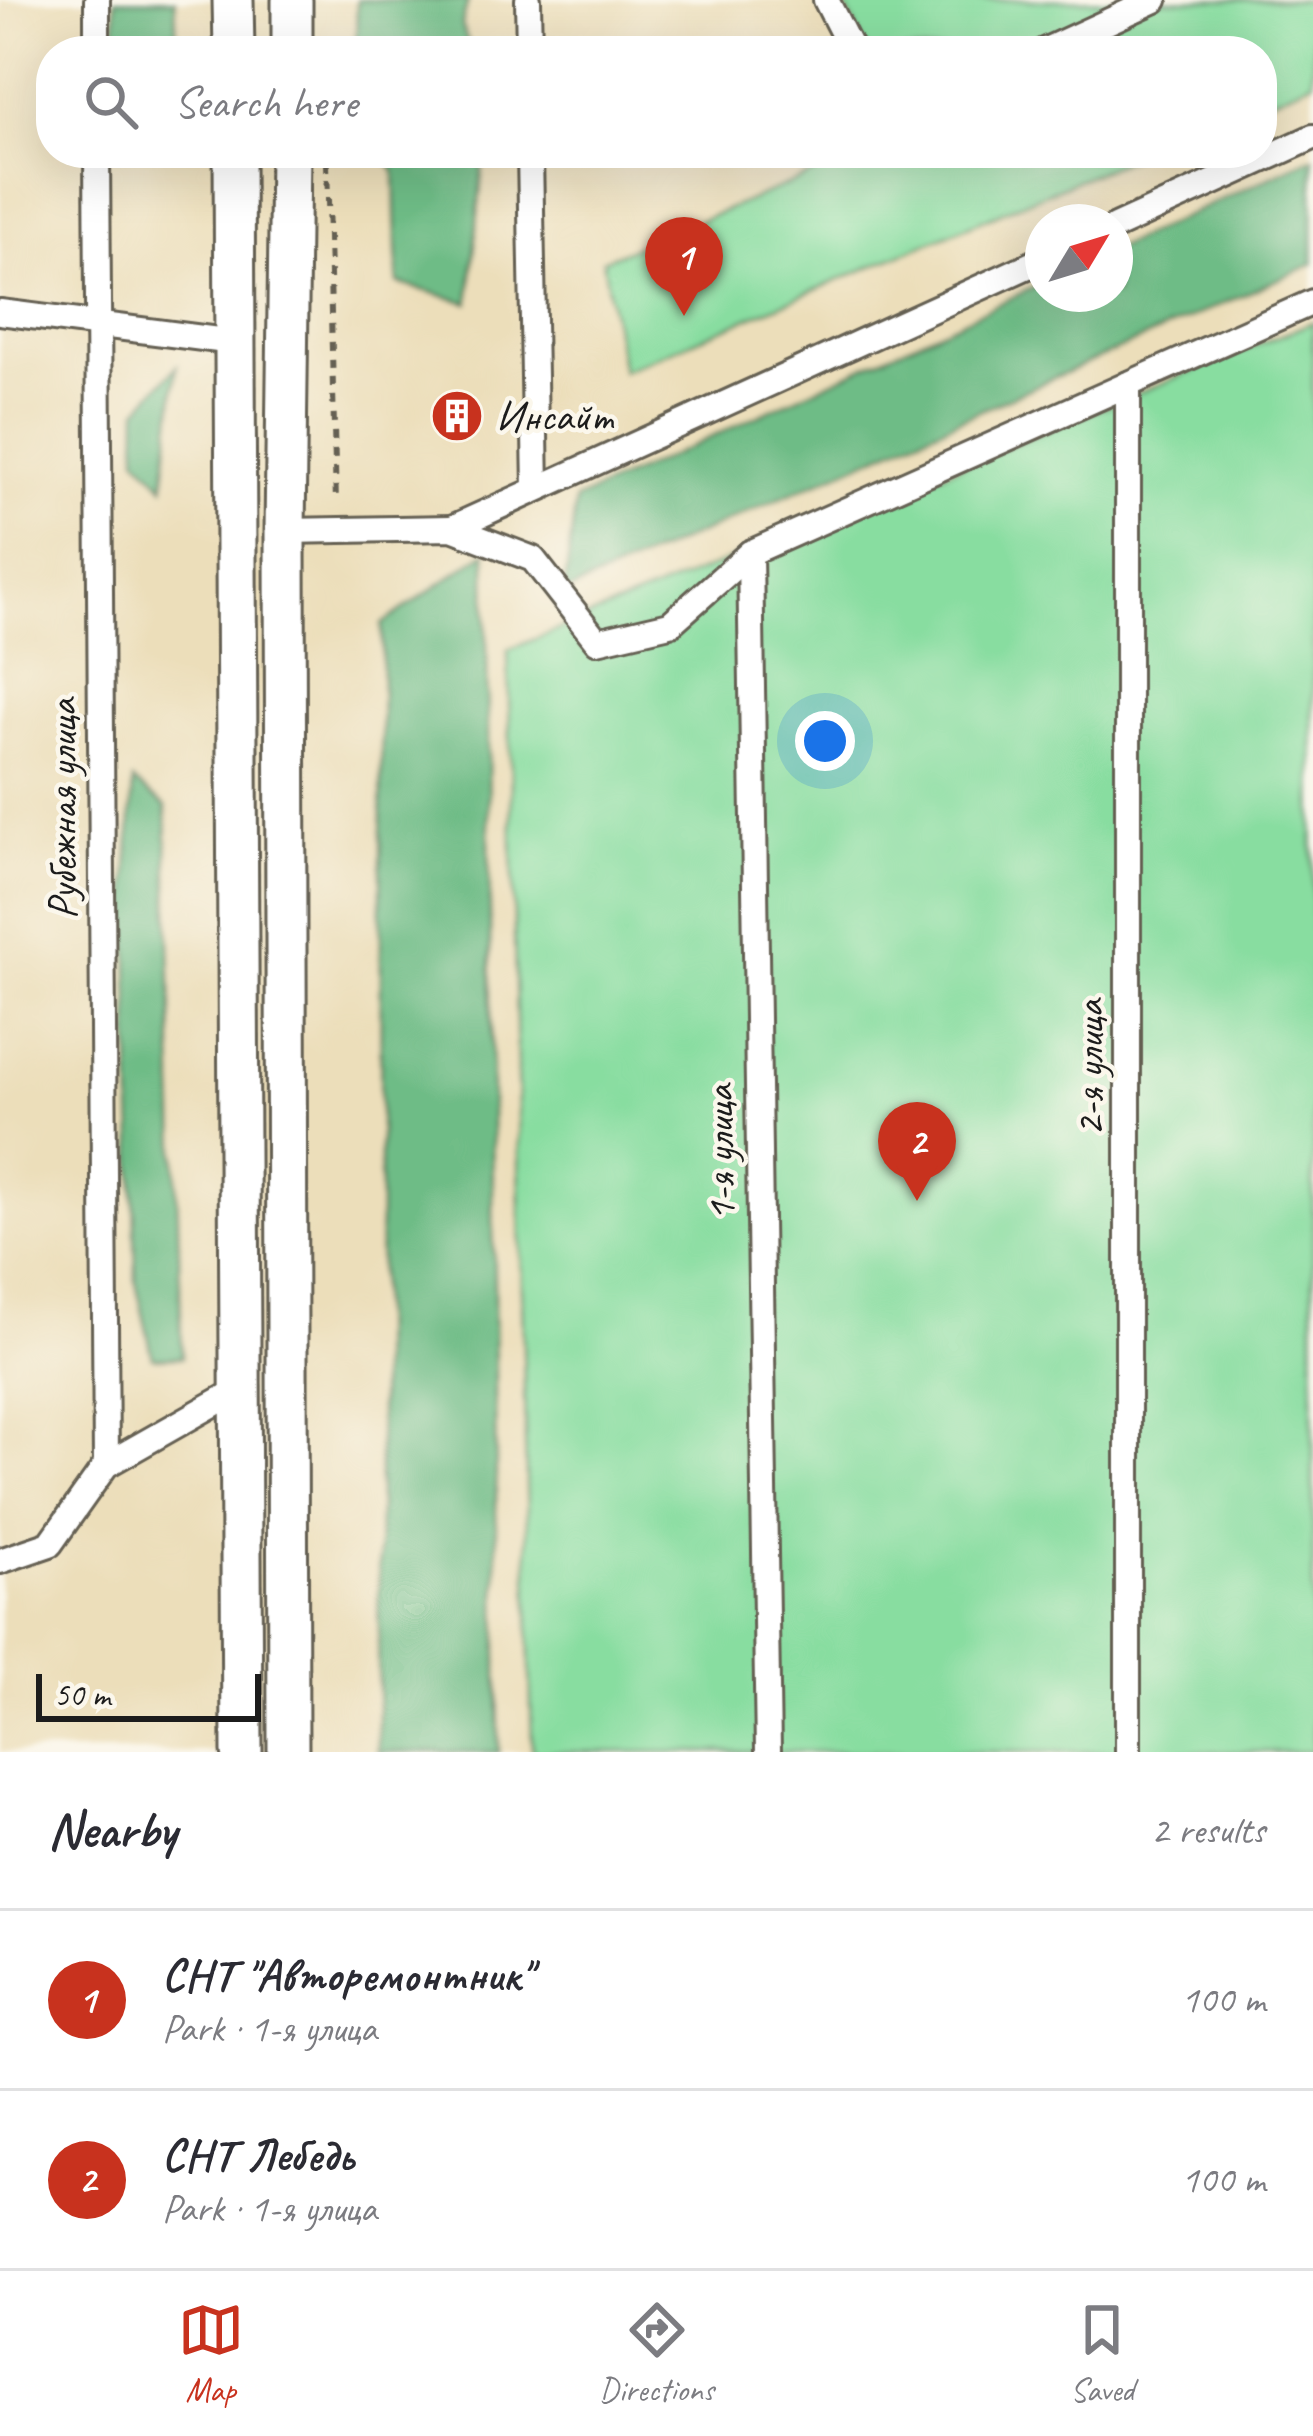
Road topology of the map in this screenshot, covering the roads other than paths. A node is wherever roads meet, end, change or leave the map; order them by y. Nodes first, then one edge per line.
1 (97, 0) edge
2 (233, 0) edge
3 (292, 0) edge
4 (528, 0) edge
5 (826, 0) edge
6 (1155, 0) edge
7 (97, 36) edge
8 (234, 36) edge
9 (292, 36) edge
10 (529, 36) edge
11 (844, 36) edge
12 (1077, 36) edge
13 (1313, 137) edge
14 (1277, 153) edge
15 (97, 168) edge
16 (235, 168) edge
17 (290, 168) edge
18 (530, 168) edge
19 (1244, 168) edge
20 (1133, 218) edge
21 (1025, 267) edge
22 (1313, 302) edge
23 (0, 312) edge
24 (97, 324) junction
25 (234, 342) junction
26 (1129, 384) junction
27 (536, 490) junction
28 (452, 528) junction
29 (285, 531) junction
30 (750, 553) junction
31 (240, 1389) junction
32 (106, 1465) junction
33 (0, 1561) edge
34 (242, 1752) edge
35 (287, 1752) edge
36 (768, 1752) edge
37 (1128, 1752) edge

1 - 7 street
2 - 8 highway
3 - 9 highway
4 - 10 street
5 - 11 street
6 - 12 street
13 - 14 street
15 - 24 street, Рубежная улица
16 - 25 highway
17 - 29 highway
18 - 27 street
19 - 20 street
21 - 27 street
22 - 26 street
23 - 24 street
24 - 25 street
24 - 32 street, Рубежная улица
25 - 31 highway
26 - 30 street
26 - 37 street, 2-я улица
27 - 28 street
28 - 29 street
28 - 30 street
29 - 35 highway
30 - 36 street, 1-я улица
31 - 32 street
31 - 34 highway
32 - 33 street

